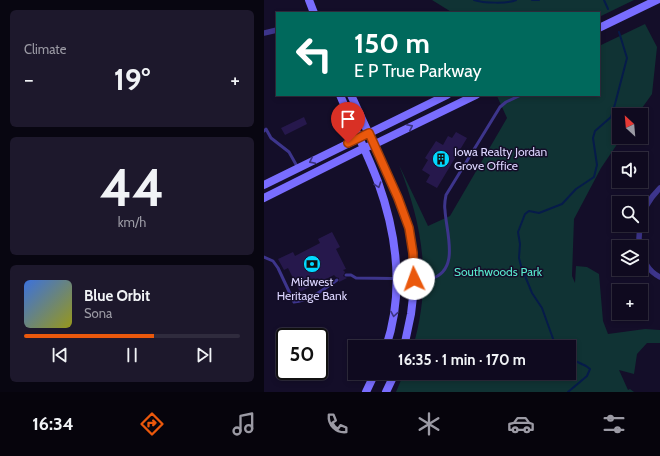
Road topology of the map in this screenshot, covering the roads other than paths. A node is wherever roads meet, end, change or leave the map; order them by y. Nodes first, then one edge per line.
1 (309, 0) edge
2 (657, 0) edge
3 (314, 12) edge
4 (600, 28) edge
5 (276, 30) edge
6 (264, 33) edge
7 (340, 96) edge
8 (351, 96) edge
9 (445, 96) edge
10 (474, 96) edge
11 (519, 96) edge
12 (264, 130) edge
13 (369, 133) junction
14 (359, 138) junction
15 (375, 144) junction
16 (364, 148) junction
17 (298, 168) junction
18 (264, 185) edge
19 (660, 188) edge
20 (264, 198) edge
21 (648, 203) edge
22 (264, 257) edge
23 (648, 267) edge
24 (346, 275) dead end
25 (660, 277) edge
26 (396, 279) junction
27 (414, 279) junction
28 (337, 280) dead end
29 (388, 340) edge
30 (405, 340) edge
31 (372, 380) edge
32 (392, 380) edge
33 (366, 392) edge
34 (386, 392) edge

1 - 3 main road
2 - 4 main road
5 - 6 street
7 - 14 main road
8 - 13 main road
9 - 13 main road
15 -> 10 main road
11 - 27 lane
12 - 17 lane
13 - 14 main road
13 - 15 main road
14 - 16 main road
14 -> 17 main road
15 - 16 main road
15 - 27 main road
16 - 20 main road
16 -> 26 main road
17 - 18 main road
19 - 21 street
22 - 28 lane
23 - 25 street
24 - 26 lane
26 - 27 lane
26 -> 29 main road
27 - 30 main road
31 - 33 main road
32 - 34 main road

